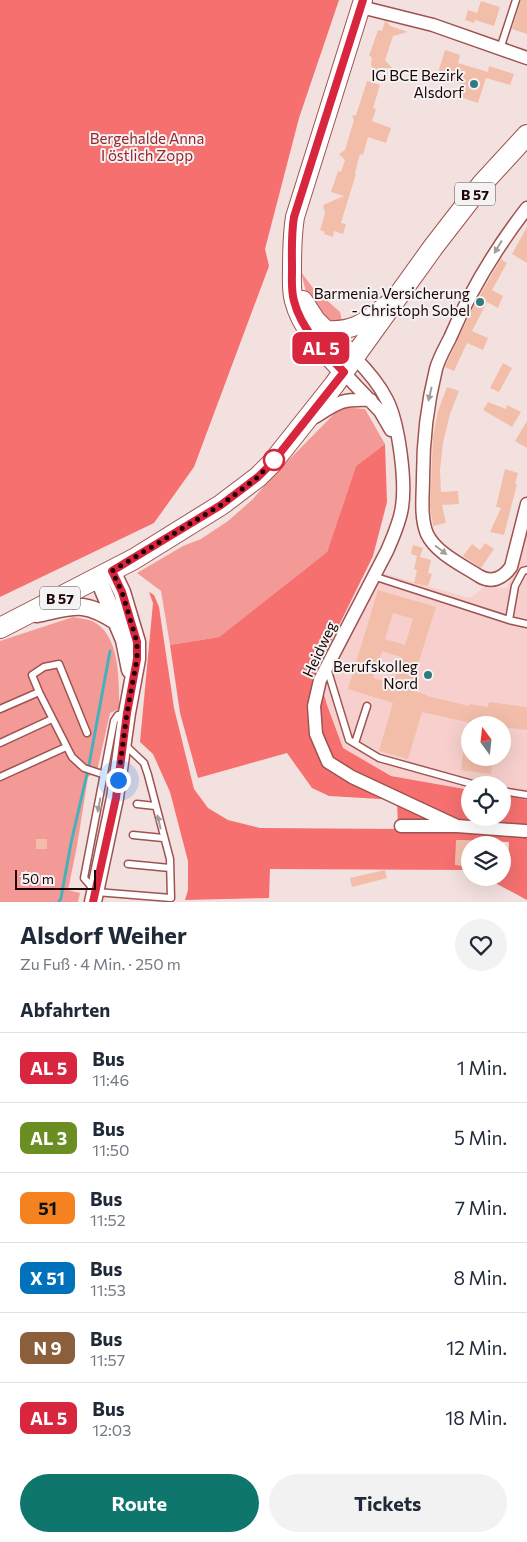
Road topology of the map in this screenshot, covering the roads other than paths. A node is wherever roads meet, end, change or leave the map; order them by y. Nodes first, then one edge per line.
1 (516, 0) edge
2 (362, 4) edge
3 (500, 49) junction
4 (527, 58) edge
5 (524, 139) edge
6 (527, 208) edge
7 (292, 269) junction
8 (399, 295) junction
9 (326, 330) junction
10 (349, 365) junction
11 (371, 400) junction
12 (302, 426) junction
13 (399, 446) junction
14 (527, 504) edge
15 (527, 570) edge
16 (105, 575) junction
17 (373, 576) junction
18 (22, 617) junction
19 (509, 620) junction
20 (117, 622) junction
21 (527, 624) edge
22 (0, 628) edge
23 (326, 666) junction
24 (132, 682) junction
25 (39, 692) junction
26 (367, 706) dead end
27 (0, 710) edge
28 (127, 713) junction
29 (52, 719) junction
30 (87, 733) dead end
31 (0, 743) edge
32 (123, 743) junction
33 (355, 743) junction
34 (66, 747) junction
35 (105, 775) junction
36 (0, 777) edge
37 (461, 781) edge
38 (511, 792) edge
39 (527, 795) edge
40 (137, 804) dead end
41 (156, 806) junction
42 (420, 807) junction
43 (457, 826) junction
44 (525, 833) dead end
45 (133, 835) dead end
46 (163, 838) junction
47 (128, 864) dead end
48 (170, 868) junction
49 (95, 897) edge

1 - 3 lane
2 - 3 street
2 - 7 main road
3 - 4 street
5 - 8 main road, B 57
6 -> 14 street
7 - 9 main road
7 - 10 main road
8 - 9 main road
8 - 10 main road, B 57
9 - 10 main road
10 - 11 street, Heidweg
10 - 12 main road, B 57
10 - 13 street, Heidweg
11 - 12 street
11 - 13 street, Heidweg
12 - 16 main road, B 57
13 - 17 street, Heidweg
15 - 19 lane
16 - 18 main road, B 57
16 - 20 street
16 - 24 street
17 - 19 lane
17 - 23 street, Heidweg
18 - 20 street
18 - 22 main road, B 57
19 - 21 lane
20 - 24 street
23 - 33 lane
23 - 42 street, Heidweg
24 - 28 street
25 - 27 lane
25 - 29 lane
25 - 30 lane
26 - 33 lane
28 - 32 street
28 - 35 lane
29 - 31 lane
29 - 34 lane
32 - 41 lane
32 - 49 street
33 - 37 lane
34 - 35 lane
34 - 36 lane
35 -> 49 lane
38 - 39 lane
40 - 41 lane
46 -> 41 lane
42 - 43 street, Heidweg
42 - 43 street
43 - 44 street
45 - 46 lane
46 - 48 lane
47 - 48 lane
48 - 49 lane

